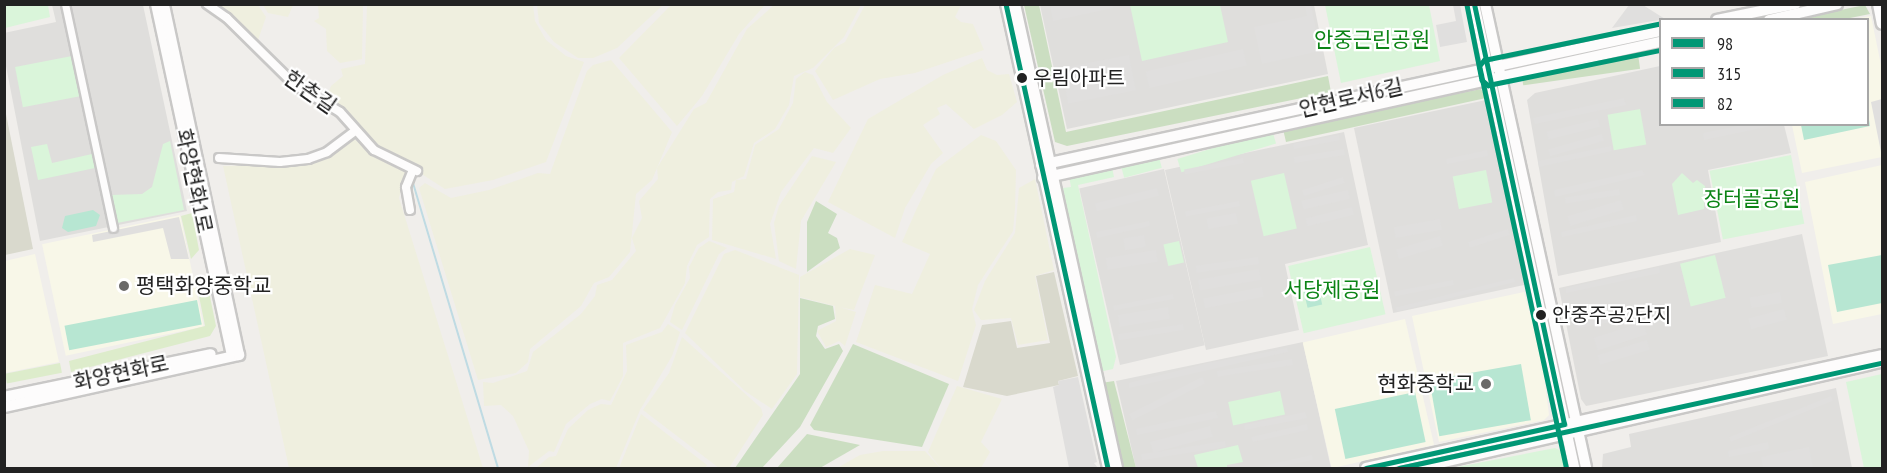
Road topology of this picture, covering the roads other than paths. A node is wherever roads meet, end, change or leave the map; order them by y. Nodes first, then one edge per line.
1 (65, 4) edge
2 (156, 4) edge
3 (164, 4) edge
4 (207, 4) edge
5 (1006, 4) edge
6 (1015, 4) edge
7 (1474, 4) edge
8 (1485, 4) edge
9 (1795, 4) edge
10 (1837, 4) edge
11 (1878, 4) edge
12 (1727, 18) edge
13 (1777, 18) edge
14 (1882, 24) edge
15 (1659, 31) edge
16 (1659, 42) edge
17 (1493, 71) junction
18 (355, 131) junction
19 (219, 158) dead end
20 (1046, 164) junction
21 (1048, 176) junction
22 (410, 210) dead end
23 (113, 228) dead end
24 (235, 352) junction
25 (1882, 355) edge
26 (1882, 362) edge
27 (4, 397) edge
28 (4, 407) edge
29 (1576, 422) junction
30 (1564, 424) junction
31 (1579, 433) junction
32 (1567, 436) junction
33 (1108, 468) edge
34 (1117, 468) edge
35 (1366, 468) edge
36 (1418, 468) edge
37 (1574, 468) edge
38 (1586, 468) edge

1 - 23 street
2 - 24 street, 화양현화1로
3 - 24 street, 화양현화1로
4 - 18 street, 한촌길
5 - 20 street
6 - 20 street
7 - 17 street
8 - 17 street
9 - 12 street
10 - 13 street
11 - 14 street
15 - 17 street, 안현로서6길
16 - 17 street, 안현로서6길
17 - 20 street, 안현로서6길
17 - 21 street, 안현로서6길
17 - 29 street
17 - 30 street
18 - 19 street
18 - 22 street, 한촌길
20 - 21 street
21 - 33 street
21 - 34 street
24 - 27 street, 화양현화로
24 - 28 street
25 - 29 street
26 - 31 street
29 - 30 street
29 - 31 street
30 - 32 street
30 - 35 street
31 - 32 street
31 - 38 street
32 - 36 street
32 - 37 street

